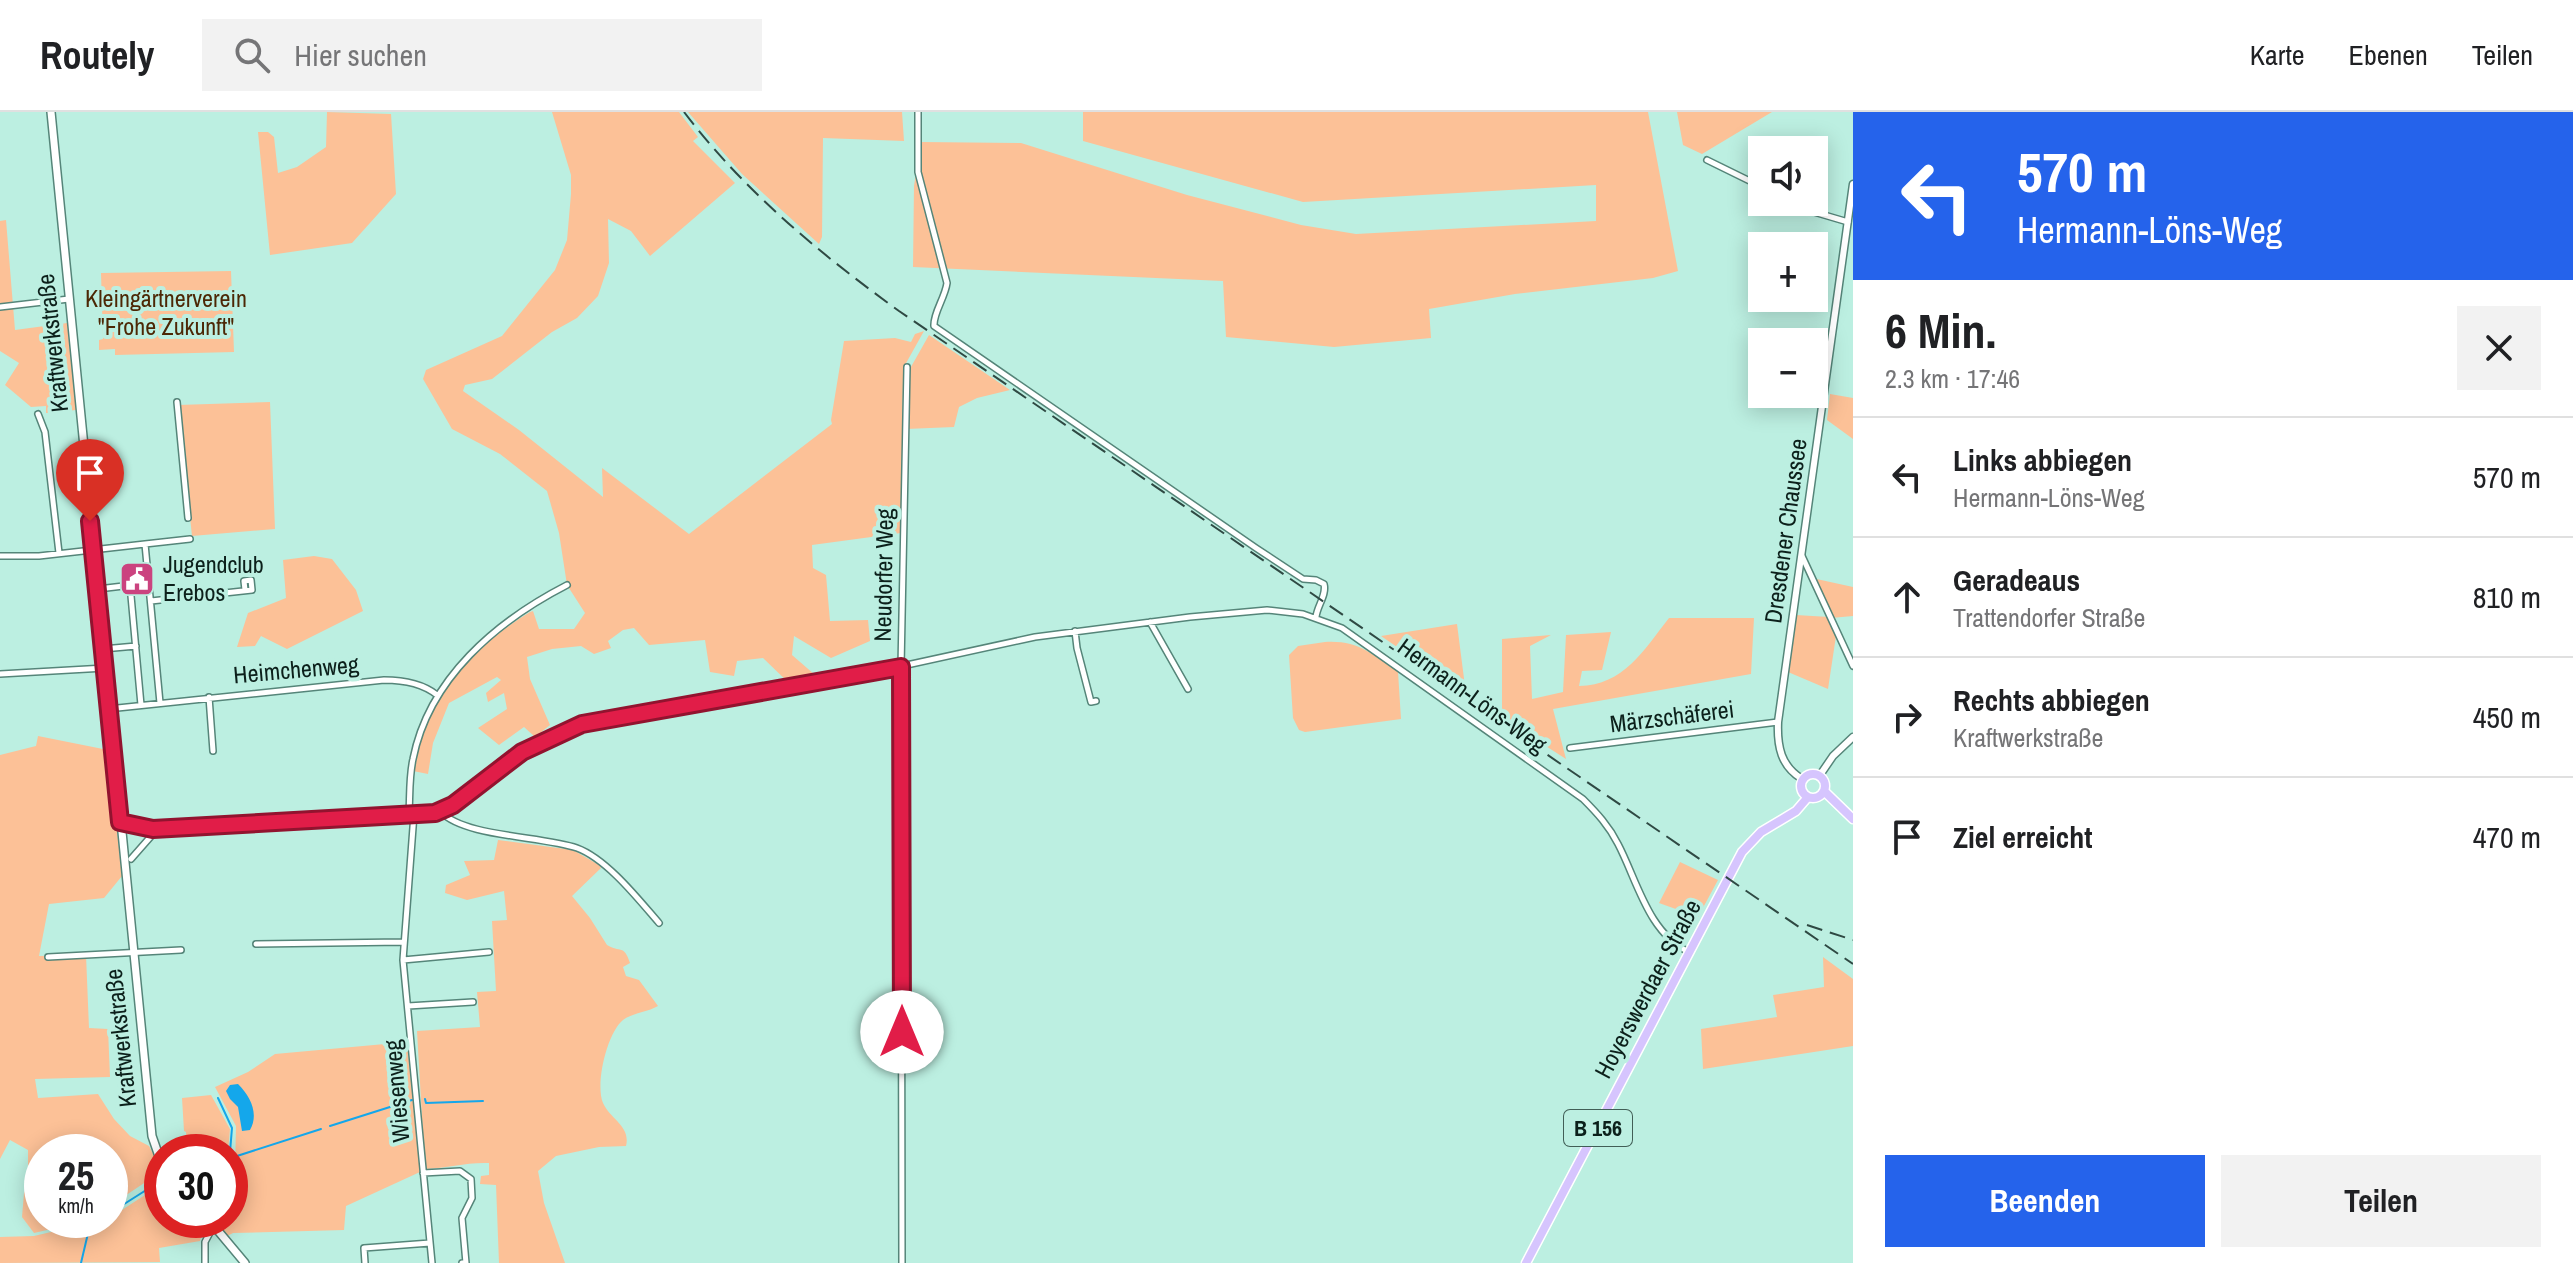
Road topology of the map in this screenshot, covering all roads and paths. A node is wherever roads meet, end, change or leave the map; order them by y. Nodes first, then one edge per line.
1 (51, 112) edge
2 (918, 112) edge
3 (1707, 160) dead end
4 (1748, 180) edge
5 (1853, 184) edge
6 (1828, 215) edge
7 (1850, 219) edge
8 (69, 299) junction
9 (0, 307) edge
10 (907, 367) dead end
11 (177, 402) dead end
12 (38, 414) dead end
13 (188, 518) dead end
14 (190, 539) dead end
15 (145, 544) junction
16 (93, 549) junction
17 (59, 553) junction
18 (1801, 555) junction
19 (0, 556) edge
20 (149, 583) junction
21 (130, 585) junction
22 (567, 585) dead end
23 (97, 589) junction
24 (245, 590) dead end
25 (151, 601) junction
26 (1316, 617) junction
27 (1150, 622) junction
28 (1075, 631) junction
29 (136, 646) junction
30 (103, 649) junction
31 (1853, 666) edge
32 (901, 667) junction
33 (105, 668) junction
34 (0, 674) edge
35 (1188, 689) dead end
36 (437, 695) junction
37 (209, 697) junction
38 (1096, 701) dead end
39 (160, 703) junction
40 (141, 705) junction
41 (108, 709) junction
42 (1778, 722) junction
43 (1853, 737) edge
44 (1570, 748) dead end
45 (213, 751) dead end
46 (1820, 775) junction
47 (1802, 779) junction
48 (1824, 791) junction
49 (1808, 797) junction
50 (440, 812) junction
51 (412, 814) junction
52 (1853, 819) edge
53 (120, 822) junction
54 (153, 829) junction
55 (131, 859) dead end
56 (659, 923) dead end
57 (403, 942) junction
58 (256, 944) dead end
59 (181, 950) dead end
60 (489, 952) dead end
61 (133, 953) junction
62 (1690, 953) junction
63 (48, 957) dead end
64 (403, 960) junction
65 (473, 1002) dead end
66 (408, 1006) junction
67 (152, 1134) edge
68 (423, 1173) junction
69 (206, 1238) edge
70 (224, 1238) edge
71 (430, 1243) junction
72 (205, 1263) edge
73 (245, 1263) edge
74 (365, 1263) edge
75 (432, 1263) edge
76 (464, 1263) edge
77 (902, 1263) edge
78 (1526, 1263) edge

1 - 8 main road, Kraftwerkstraße
2 - 26 street
3 - 4 street
5 - 7 street, Dresdener Chaussee
6 - 7 street
7 - 18 street, Dresdener Chaussee
8 - 9 street
8 - 16 main road, Kraftwerkstraße
10 - 32 street, Neudorfer Weg
11 - 13 street
12 - 17 street
14 - 15 street
15 - 16 street
15 - 20 street
16 - 17 street
16 - 23 main road, Kraftwerkstraße
17 - 19 street
18 - 31 street
18 - 42 street, Dresdener Chaussee
20 - 21 street
20 - 25 street
21 - 23 street
21 - 29 street
22 - 36 street, Wiesenweg
23 - 30 main road, Kraftwerkstraße
24 - 25 street
25 - 39 street
26 - 27 street, Hermann-Löns-Weg
26 - 62 street, Hermann-Löns-Weg
27 - 28 street, Hermann-Löns-Weg
27 - 35 street
28 - 32 street, Hermann-Löns-Weg
28 - 38 street
29 - 30 street
29 - 40 street
30 - 33 main road, Kraftwerkstraße
32 - 50 street, Hermann-Löns-Weg
32 - 77 street, Neudorfer Weg
33 - 34 street
33 - 41 main road, Kraftwerkstraße
36 - 37 street, Heimchenweg
36 - 51 street, Wiesenweg
37 - 39 street
37 - 45 street, Heimchenweg
39 - 40 street
40 - 41 street
41 - 53 main road, Kraftwerkstraße
42 - 44 street, Märzschäferei
42 - 47 street, Dresdener Chaussee
43 - 46 street
46 - 47 main road
46 - 48 main road
47 - 49 main road
48 - 49 main road
48 - 52 main road
49 - 62 main road, Hoyerswerdaer Straße / B 156
50 - 51 street
50 - 56 street
51 - 54 street
51 - 57 street, Wiesenweg
53 - 54 street
53 - 61 main road, Kraftwerkstraße
54 - 55 street
57 - 58 street
57 - 64 street, Wiesenweg
59 - 61 street, Kraftwerkstraße
60 - 64 street
61 - 63 street, Kraftwerkstraße
61 - 67 main road, Kraftwerkstraße
62 - 78 main road, Hoyerswerdaer Straße / B 156
64 - 66 street, Wiesenweg
65 - 66 street, Wiesenweg
66 - 68 street, Wiesenweg
68 - 71 street, Wiesenweg
68 - 76 street, Wiesenweg
69 - 72 street
70 - 73 main road
71 - 74 street
71 - 75 street, Wiesenweg

